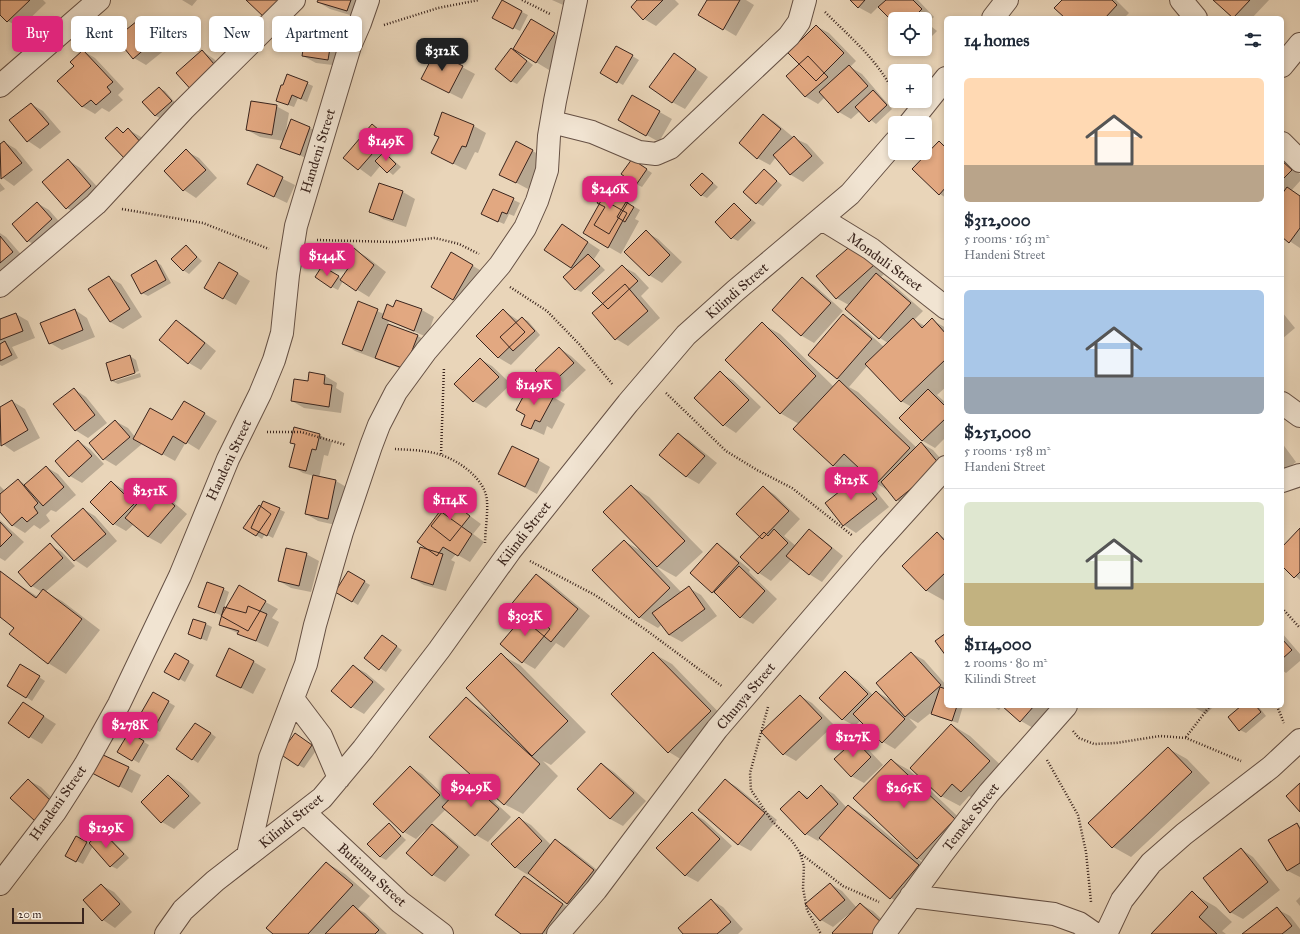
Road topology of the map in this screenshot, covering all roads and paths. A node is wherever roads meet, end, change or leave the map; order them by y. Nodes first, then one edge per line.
1 (99, 0) edge
2 (294, 0) edge
3 (368, 0) edge
4 (479, 0) edge
5 (522, 0) edge
6 (576, 0) edge
7 (805, 0) edge
8 (1007, 0) edge
9 (1181, 0) edge
10 (824, 11) dead end
11 (995, 16) edge
12 (1194, 16) edge
13 (572, 25) junction
14 (382, 26) dead end
15 (1300, 44) edge
16 (1284, 64) edge
17 (944, 80) edge
18 (888, 81) edge
19 (0, 86) edge
20 (916, 116) edge
21 (552, 122) junction
22 (1284, 145) edge
23 (888, 150) edge
24 (1300, 161) edge
25 (96, 204) junction
26 (822, 219) junction
27 (294, 239) junction
28 (496, 270) junction
29 (288, 275) junction
30 (0, 286) edge
31 (944, 306) edge
32 (445, 329) junction
33 (650, 378) junction
34 (628, 404) junction
35 (1284, 404) edge
36 (1300, 416) edge
37 (241, 433) junction
38 (371, 446) junction
39 (441, 454) junction
40 (944, 469) edge
41 (1300, 475) edge
42 (1284, 480) edge
43 (871, 550) junction
44 (510, 551) junction
45 (494, 571) junction
46 (1284, 610) edge
47 (1300, 628) edge
48 (293, 699) junction
49 (742, 700) junction
50 (770, 702) dead end
51 (1208, 708) edge
52 (1062, 710) edge
53 (1186, 738) junction
54 (1036, 740) junction
55 (1300, 740) edge
56 (1270, 767) junction
57 (339, 778) junction
58 (304, 812) junction
59 (800, 853) junction
60 (248, 855) junction
61 (0, 884) edge
62 (906, 903) junction
63 (166, 934) edge
64 (442, 934) edge
65 (558, 934) edge
66 (821, 934) edge
67 (884, 934) edge
68 (1098, 934) edge

1 - 19 street
2 - 25 street
3 - 27 street, Handeni Street
4 - 14 path
5 - 13 path
6 - 13 street
7 - 21 street
8 - 11 street
9 - 12 street
10 - 18 path
13 - 21 street
15 - 16 street
17 - 20 street
21 - 28 street
22 - 24 street
23 - 26 street, Kilindi Street
25 - 29 path
25 - 30 street
26 - 31 street, Monduli Street
26 - 33 street, Kilindi Street
27 - 28 path
27 - 29 street, Handeni Street
28 - 32 street
28 - 34 path
29 - 37 street, Handeni Street
32 - 38 street
32 - 39 path
33 - 34 street, Kilindi Street
33 - 43 path
34 - 44 street, Kilindi Street
35 - 36 street
37 - 38 path
37 - 61 street, Handeni Street
38 - 39 path
38 - 48 street
39 - 45 path
40 - 43 street, Chunya Street
41 - 42 street
43 - 49 street, Chunya Street
44 - 45 street, Kilindi Street
44 - 49 path
45 - 57 street, Kilindi Street
46 - 47 path
48 - 57 street
48 - 60 street
49 - 65 street, Chunya Street
50 - 59 path
51 - 53 path
52 - 53 path
52 - 54 street, Temeke Street
53 - 56 path
54 - 62 street, Temeke Street
54 - 68 path
55 - 56 street
56 - 68 street
57 - 58 street, Kilindi Street
58 - 60 street, Kilindi Street
58 - 64 street, Butiama Street
59 - 62 path
59 - 66 path
60 - 63 street, Kilindi Street
62 - 67 street, Temeke Street
62 - 68 street

